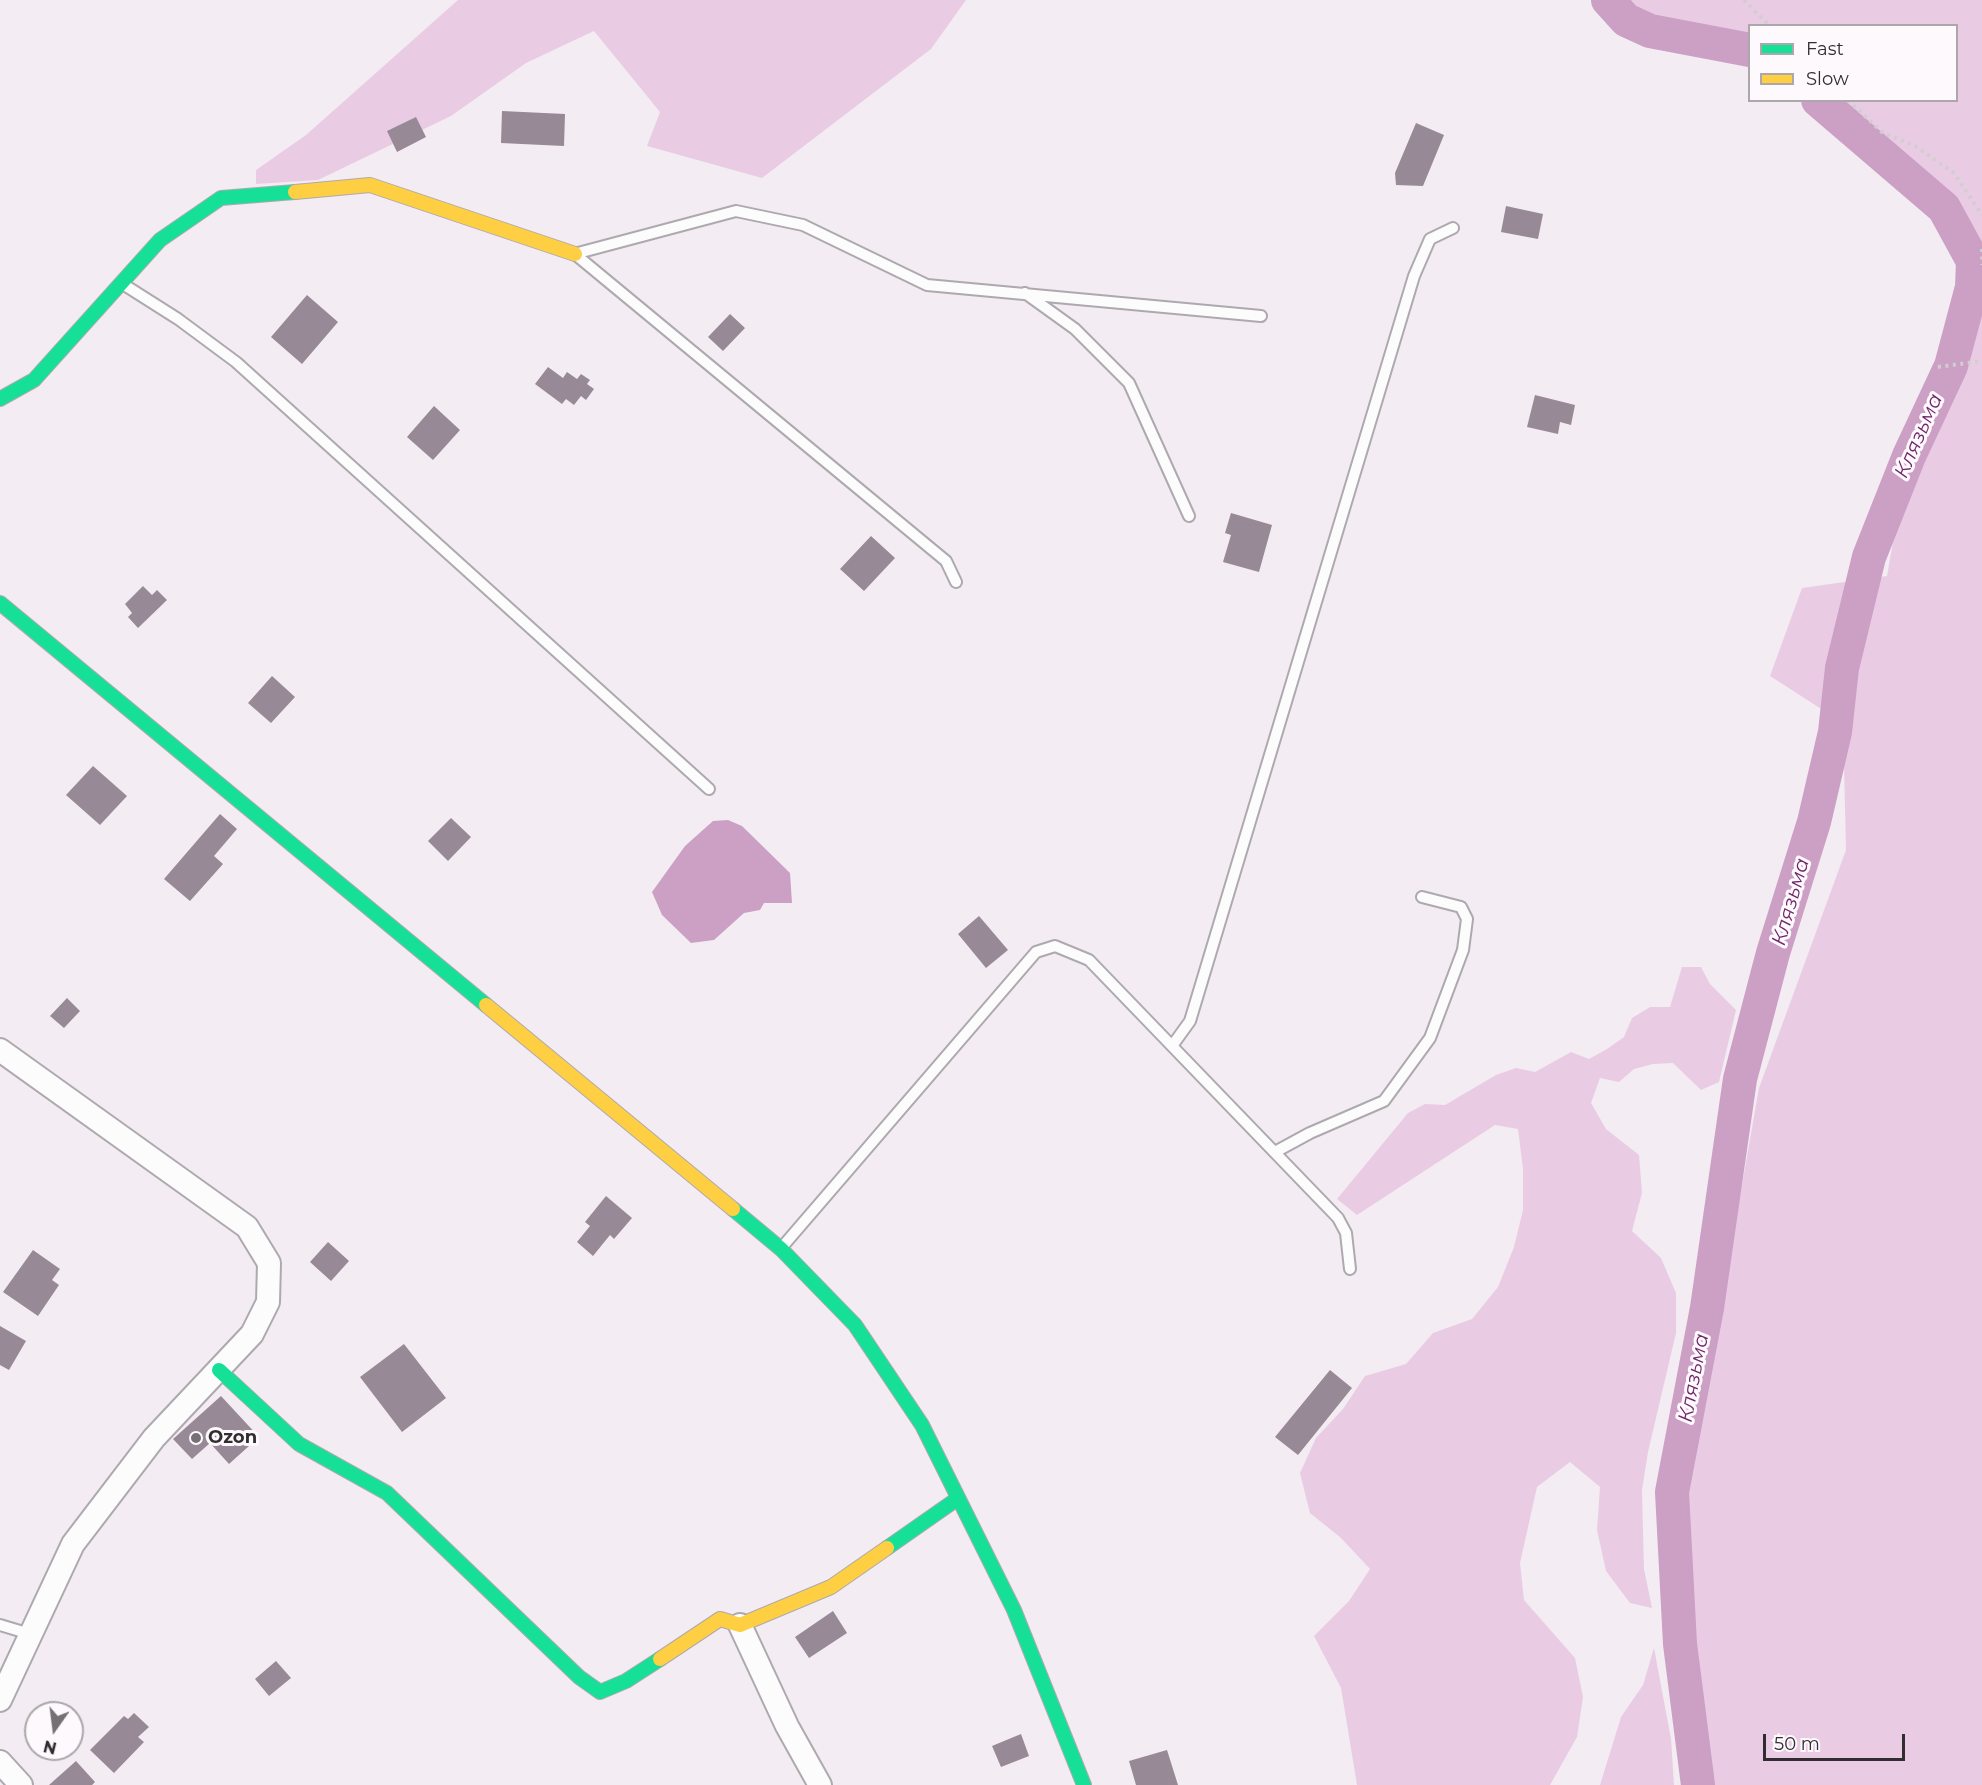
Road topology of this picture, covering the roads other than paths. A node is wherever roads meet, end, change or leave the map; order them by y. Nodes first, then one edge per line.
1 (1453, 228) dead end
2 (575, 254) junction
3 (123, 284) junction
4 (1023, 292) junction
5 (1261, 316) dead end
6 (0, 399) edge
7 (1189, 516) dead end
8 (956, 582) dead end
9 (0, 603) edge
10 (709, 789) dead end
11 (1422, 897) dead end
12 (1172, 1046) junction
13 (0, 1050) edge
14 (1275, 1152) junction
15 (781, 1249) junction
16 (1350, 1269) dead end
17 (219, 1370) junction
18 (957, 1499) junction
19 (0, 1624) edge
20 (740, 1625) junction
21 (30, 1634) junction
22 (0, 1700) edge
23 (0, 1762) edge
24 (21, 1785) edge
25 (820, 1785) edge
26 (1084, 1785) edge

1 - 12 lane
2 - 3 street
2 - 4 lane
2 - 8 lane
3 - 6 street
3 - 10 lane
4 - 5 lane
4 - 7 lane
9 - 15 street
11 - 14 lane
12 - 14 lane
12 - 15 lane
13 - 17 street
14 - 16 lane
15 - 18 street
17 - 20 street
17 - 21 street
18 - 20 street
18 - 26 street
19 - 21 lane
20 - 25 street
21 - 22 street
23 - 24 street

